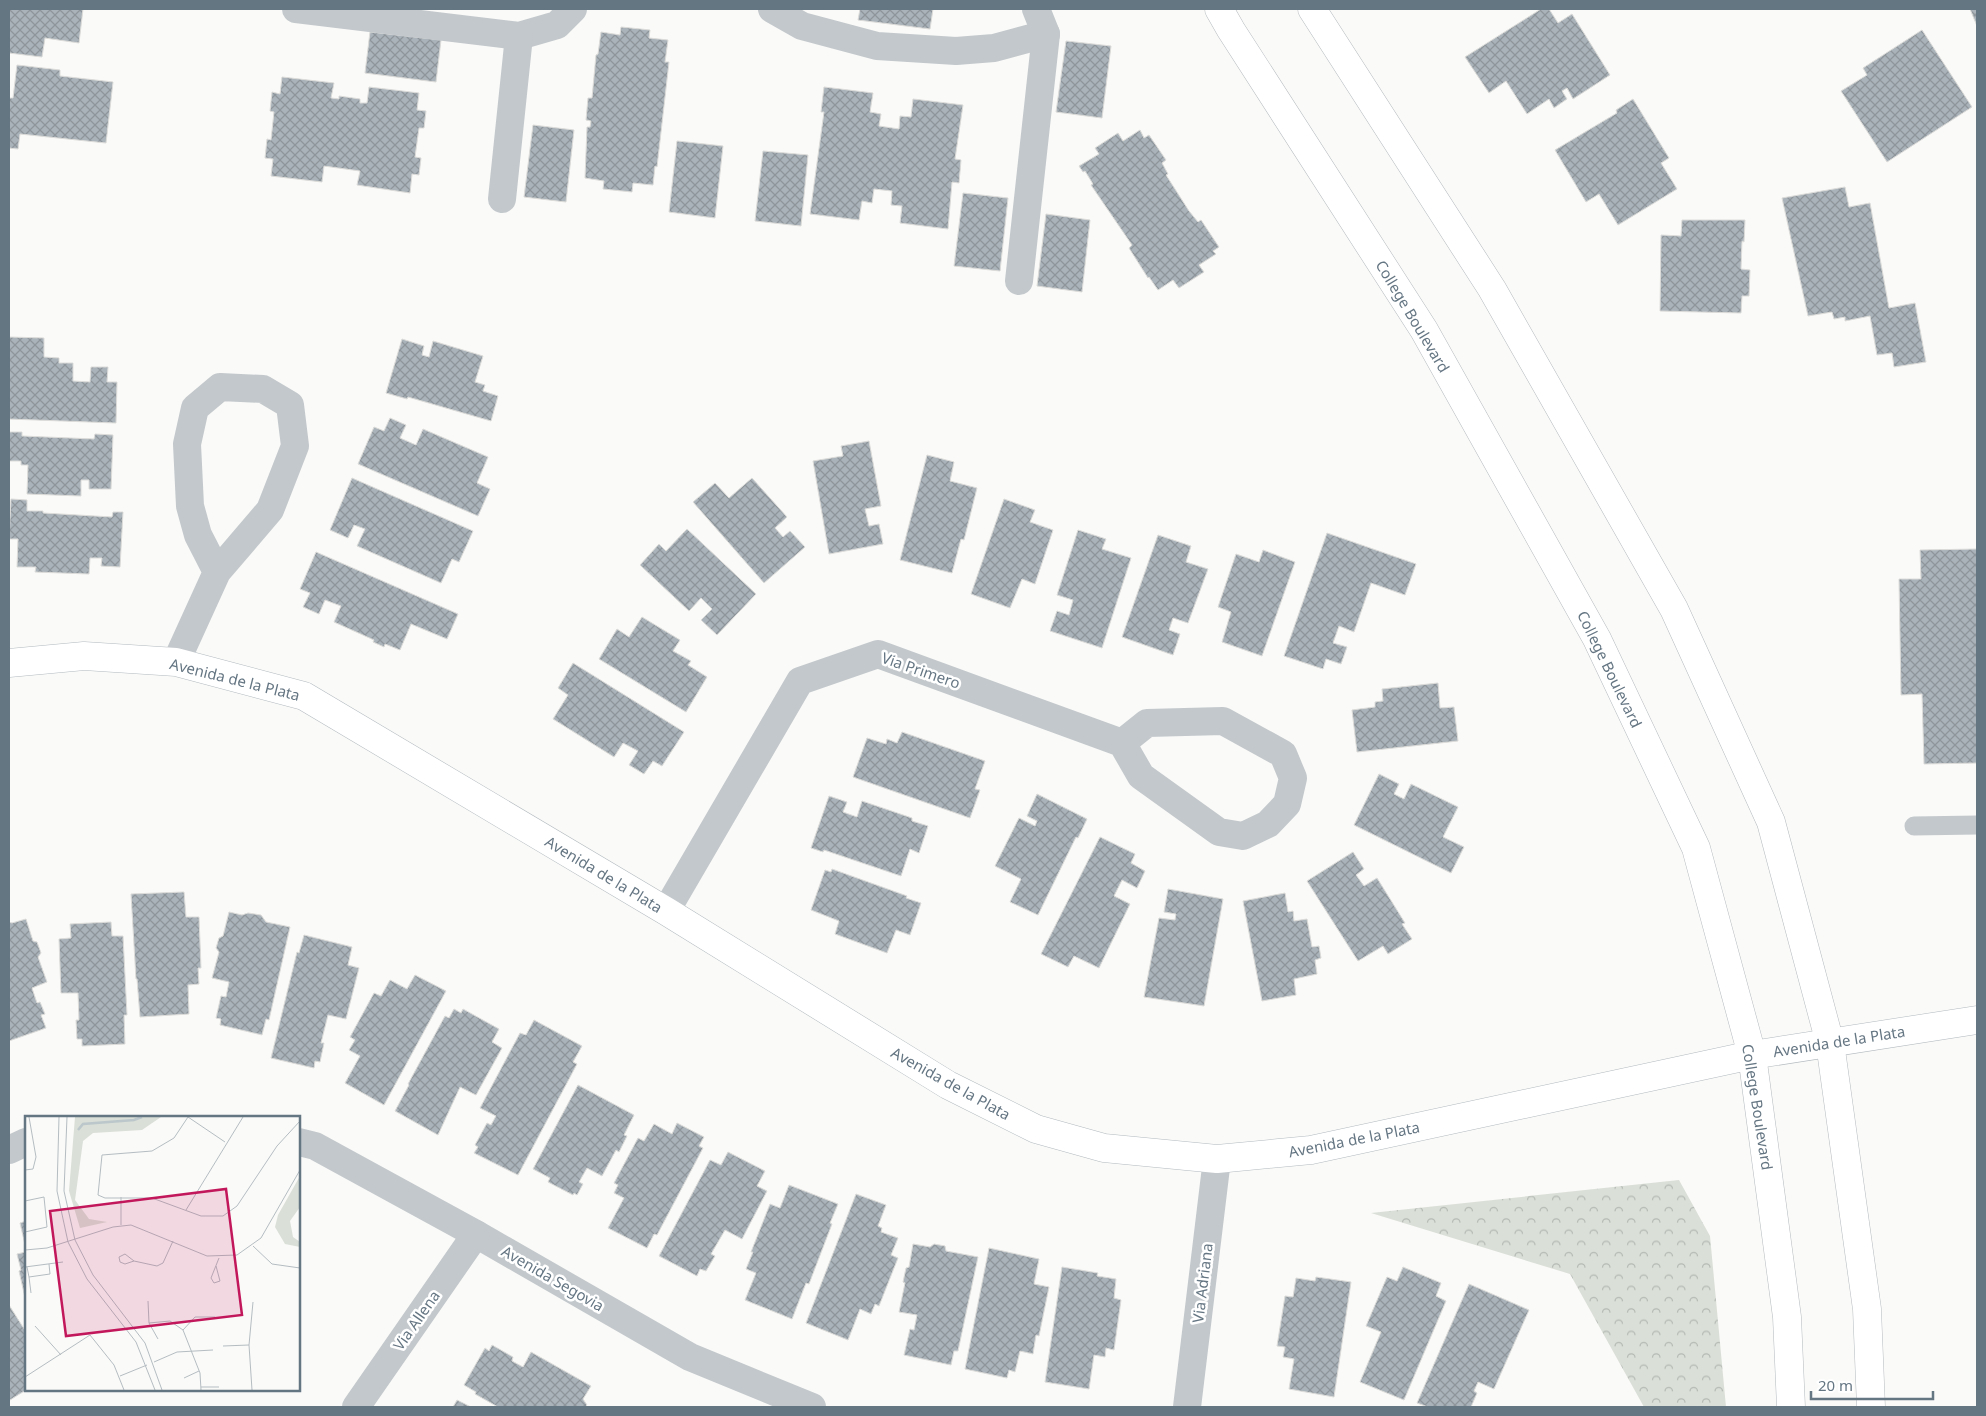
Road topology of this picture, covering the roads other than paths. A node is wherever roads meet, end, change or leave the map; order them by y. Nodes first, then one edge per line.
1 (296, 9) edge
2 (573, 9) edge
3 (772, 9) edge
4 (1036, 9) edge
5 (1219, 9) edge
6 (1312, 9) edge
7 (1046, 34) junction
8 (520, 36) junction
9 (502, 199) dead end
10 (1019, 281) dead end
11 (217, 572) junction
12 (176, 662) junction
13 (9, 663) edge
14 (1122, 743) junction
15 (1977, 825) edge
16 (1914, 826) dead end
17 (666, 911) junction
18 (1977, 1020) edge
19 (1830, 1043) junction
20 (1752, 1055) junction
21 (25, 1142) edge
22 (300, 1142) edge
23 (9, 1150) edge
24 (1217, 1160) junction
25 (476, 1234) junction
26 (356, 1407) edge
27 (812, 1407) edge
28 (1187, 1407) edge
29 (1791, 1407) edge
30 (1871, 1407) edge

1 - 8 street
2 - 8 street
3 - 7 street
4 - 7 street
5 - 20 main road, College Boulevard
6 - 19 main road
7 - 10 street
8 - 9 street
11 - 11 street
11 - 12 street
12 - 13 main road, Avenida de la Plata
12 - 17 main road, Avenida de la Plata
14 - 14 street
14 - 17 street, Via Primero
15 - 16 lane
17 - 24 main road, Avenida de la Plata
18 - 19 main road, Avenida de la Plata
19 - 20 main road, Avenida de la Plata
19 - 30 main road
20 - 24 main road, Avenida de la Plata
20 - 29 main road, College Boulevard
21 - 23 street
22 - 25 street, Avenida Segovia
24 - 28 street, Via Adriana
25 - 26 street, Via Allena
25 - 27 street, Avenida Segovia

